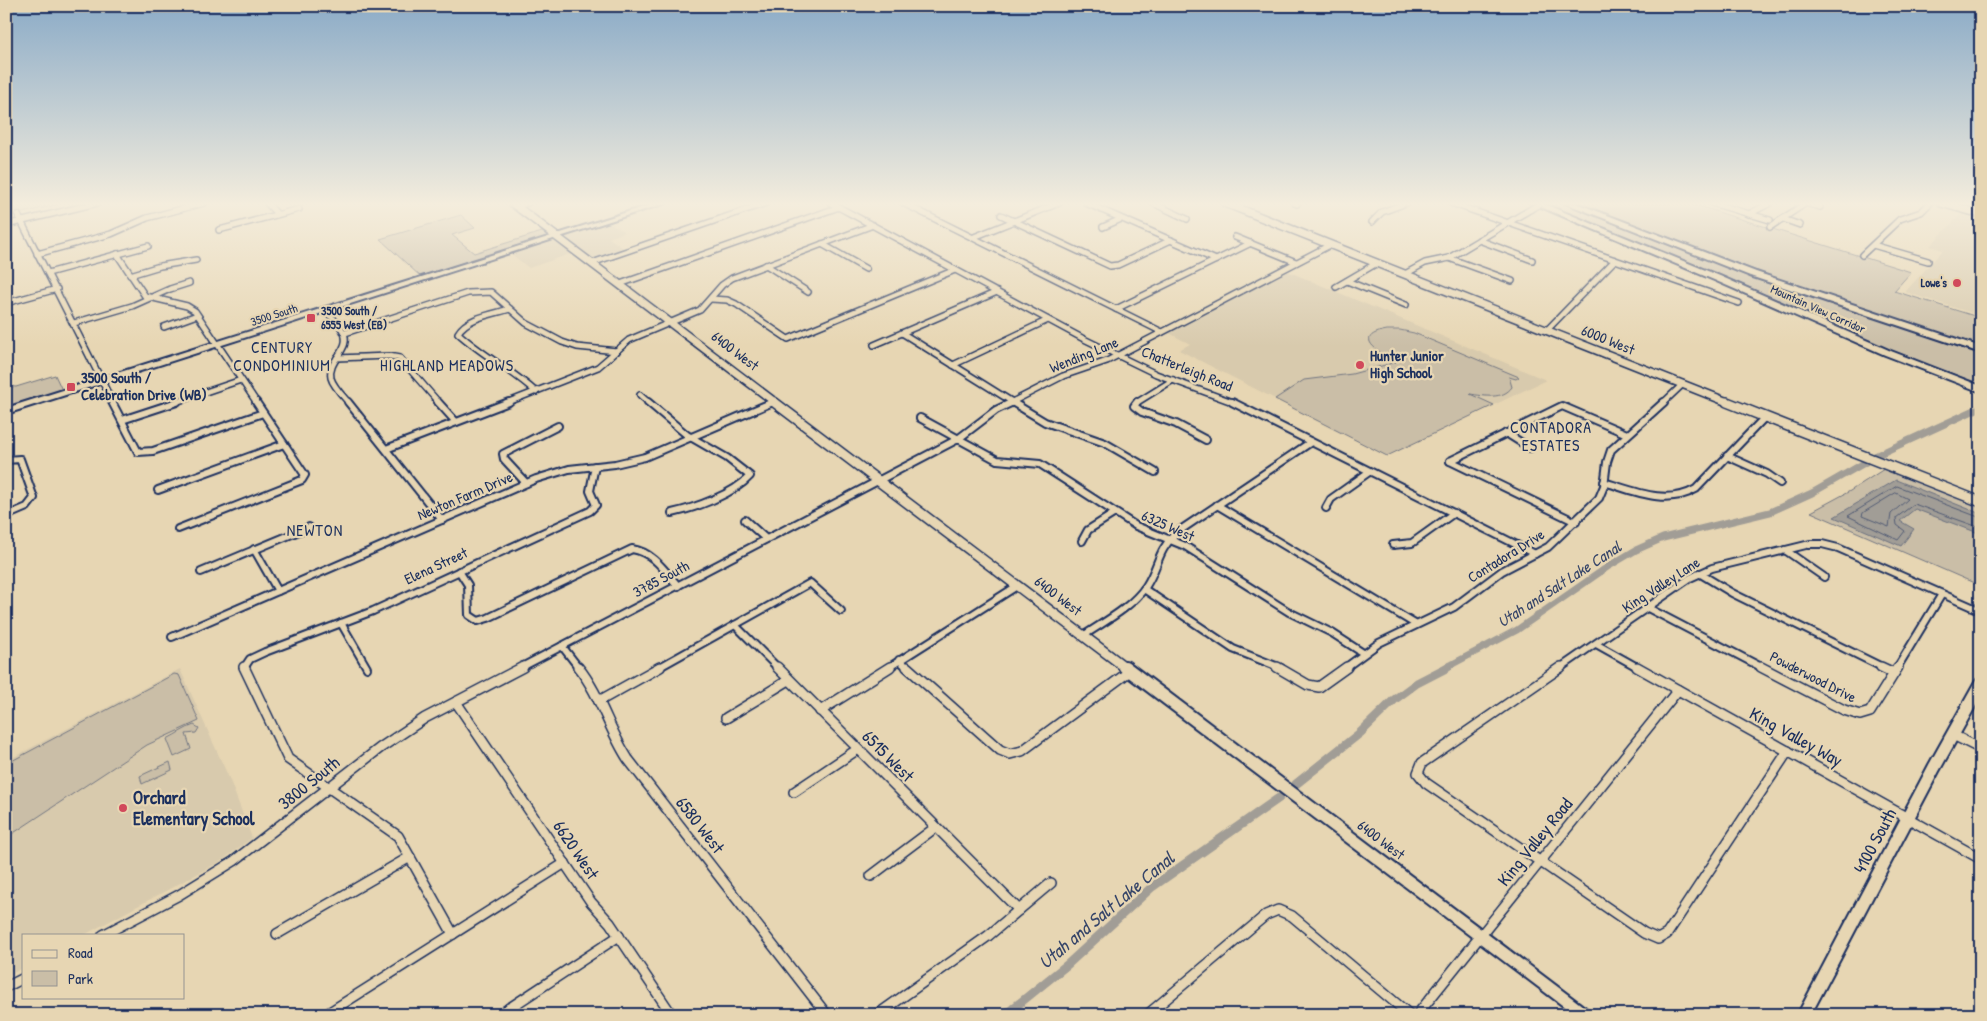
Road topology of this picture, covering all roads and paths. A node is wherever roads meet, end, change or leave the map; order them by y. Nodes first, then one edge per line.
1 (35, 251) edge
2 (49, 251) edge
3 (131, 251) edge
4 (514, 251) edge
5 (575, 251) edge
6 (628, 251) edge
7 (715, 251) edge
8 (804, 251) edge
9 (834, 251) edge
10 (920, 251) edge
11 (1001, 251) edge
12 (1079, 251) edge
13 (1147, 251) edge
14 (1195, 251) edge
15 (1235, 251) edge
16 (1269, 251) edge
17 (1319, 251) edge
18 (1345, 251) edge
19 (1461, 251) edge
20 (1507, 251) edge
21 (1588, 251) edge
22 (1647, 251) edge
23 (1692, 251) edge
24 (1867, 251) edge
25 (1892, 251) edge
26 (37, 254) junction
27 (118, 254) junction
28 (1862, 255) dead end
29 (1449, 258) junction
30 (196, 260) dead end
31 (1216, 260) junction
32 (1532, 260) dead end
33 (1615, 260) junction
34 (1928, 261) dead end
35 (1296, 262) junction
36 (592, 263) junction
37 (1377, 263) junction
38 (766, 265) junction
39 (866, 269) dead end
40 (955, 270) junction
41 (48, 273) junction
42 (130, 274) junction
43 (1405, 274) junction
44 (1347, 281) junction
45 (1512, 281) dead end
46 (189, 283) dead end
47 (620, 284) junction
48 (1336, 287) dead end
49 (56, 289) junction
50 (808, 292) dead end
51 (997, 292) junction
52 (149, 298) junction
53 (710, 299) junction
54 (6, 303) edge
55 (1739, 303) dead end
56 (1406, 305) dead end
57 (510, 309) junction
58 (1116, 309) junction
59 (325, 310) junction
60 (952, 312) junction
61 (197, 315) junction
62 (960, 317) dead end
63 (1048, 320) junction
64 (74, 323) junction
65 (671, 323) junction
66 (164, 328) dead end
67 (1547, 330) junction
68 (1162, 332) junction
69 (345, 333) junction
70 (902, 334) junction
71 (1002, 341) junction
72 (217, 345) junction
73 (874, 346) dead end
74 (1010, 346) dead end
75 (1981, 350) edge
76 (617, 351) junction
77 (1120, 354) junction
78 (337, 358) junction
79 (953, 365) junction
80 (241, 380) junction
81 (1173, 380) junction
82 (102, 381) junction
83 (1683, 384) junction
84 (1981, 388) edge
85 (536, 392) junction
86 (640, 395) dead end
87 (774, 401) junction
88 (1013, 402) junction
89 (1562, 406) joint
90 (6, 411) edge
91 (262, 413) junction
92 (1765, 417) junction
93 (920, 418) dead end
94 (122, 420) junction
95 (456, 422) junction
96 (558, 426) dead end
97 (1506, 433) junction
98 (1627, 434) junction
99 (692, 438) junction
100 (958, 439) junction
101 (1206, 440) dead end
102 (1311, 442) junction
103 (284, 444) junction
104 (1530, 448) dead end
105 (386, 449) junction
106 (1727, 456) junction
107 (6, 460) edge
108 (595, 466) junction
109 (1155, 472) dead end
110 (1369, 472) junction
111 (879, 481) junction
112 (1604, 482) junction
113 (526, 483) junction
114 (1780, 483) dead end
115 (158, 490) dead end
116 (1981, 502) edge
117 (1218, 505) junction
118 (1326, 508) dead end
119 (1115, 512) junction
120 (672, 513) dead end
121 (1454, 513) junction
122 (6, 516) edge
123 (442, 520) junction
124 (745, 520) dead end
125 (1576, 522) junction
126 (309, 527) dead end
127 (178, 529) dead end
128 (766, 539) junction
129 (1169, 540) junction
130 (1082, 541) dead end
131 (1393, 545) dead end
132 (254, 550) junction
133 (1785, 550) junction
134 (1535, 554) junction
135 (459, 571) junction
136 (201, 572) dead end
137 (1699, 573) junction
138 (1824, 577) dead end
139 (678, 586) junction
140 (1017, 586) junction
141 (1144, 589) junction
142 (278, 591) junction
143 (1942, 594) junction
144 (1648, 608) junction
145 (841, 611) dead end
146 (1981, 611) edge
147 (341, 623) junction
148 (1415, 624) junction
149 (735, 625) junction
150 (1084, 636) junction
151 (172, 637) dead end
152 (1596, 644) junction
153 (562, 646) junction
154 (1363, 653) junction
155 (900, 660) junction
156 (367, 668) dead end
157 (1130, 671) junction
158 (1894, 673) junction
159 (790, 680) junction
160 (1981, 684) edge
161 (1678, 690) junction
162 (599, 701) junction
163 (456, 702) junction
164 (820, 711) junction
165 (726, 718) dead end
166 (1954, 735) junction
167 (858, 749) junction
168 (1981, 749) edge
169 (1788, 751) junction
170 (328, 789) junction
171 (794, 792) dead end
172 (1907, 818) junction
173 (936, 827) junction
174 (410, 857) junction
175 (1981, 858) edge
176 (1540, 861) junction
177 (565, 863) junction
178 (871, 876) dead end
179 (1051, 883) dead end
180 (1019, 910) junction
181 (105, 934) edge
182 (277, 934) dead end
183 (453, 934) junction
184 (619, 936) junction
185 (1480, 936) junction
186 (22, 979) edge
187 (6, 987) edge
188 (511, 1011) edge
189 (325, 1015) edge
190 (499, 1015) edge
191 (672, 1015) edge
192 (827, 1015) edge
193 (877, 1015) edge
194 (1147, 1015) edge
195 (1410, 1015) edge
196 (1417, 1015) edge
197 (1585, 1015) edge
198 (1804, 1015) edge

1 - 26 street
2 - 26 street
3 - 27 street
4 - 59 main road, 3500 South
5 - 36 street, 6400 West
6 - 36 street
7 - 47 street
8 - 38 street
9 - 39 street
10 - 40 street, Chatterleigh Road
11 - 58 street
12 - 13 street
14 - 31 street
15 - 31 street
16 - 35 street
17 - 35 street, Wending Lane
18 - 37 street, 6000 West
19 - 29 street
20 - 32 street
21 - 33 street
22 - 84 highway, Mountain View Corridor
23 - 75 highway, Mountain View Corridor
24 - 28 street
25 - 34 street
26 - 41 street
27 - 41 street
27 - 42 street
29 - 43 street
29 - 45 street
30 - 42 street
31 - 58 street
33 - 55 street
33 - 67 street
35 - 68 street, Wending Lane
36 - 47 street, 6400 West
37 - 43 street, 6000 West
37 - 44 street
38 - 50 street
38 - 53 street
40 - 51 street, Chatterleigh Road
40 - 53 street
41 - 49 street
42 - 52 street
43 - 67 street, 6000 West
44 - 48 street
44 - 56 street
46 - 52 street
47 - 65 street, 6400 West
49 - 54 street
49 - 64 street
51 - 60 street
51 - 63 street, Chatterleigh Road
52 - 61 street
52 - 64 street
53 - 65 street
57 - 69 street
57 - 76 street
57 - 85 street
58 - 68 street
59 - 69 street
59 - 72 main road, 3500 South
60 - 62 street
60 - 70 street
61 - 66 street
61 - 72 street
63 - 71 street
63 - 77 street, Chatterleigh Road
64 - 82 street
65 - 76 street
65 - 87 street, 6400 West
67 - 83 street, 6000 West
68 - 77 street, Wending Lane
69 - 78 street
70 - 73 street
70 - 79 street
71 - 74 street
71 - 79 street
72 - 80 street
72 - 82 main road, 3500 South
76 - 85 street
77 - 81 street, Chatterleigh Road
77 - 88 street, Wending Lane
78 - 95 street
78 - 105 street
79 - 88 street
80 - 91 street
80 - 94 street
81 - 101 street
81 - 102 street, Chatterleigh Road
82 - 90 main road, 3500 South
82 - 94 street
83 - 92 street, 6000 West
83 - 98 street, Contadora Drive
85 - 95 street
86 - 99 street
87 - 99 street, Newton Farm Drive
87 - 111 street, 6400 West
88 - 100 street, Wending Lane
88 - 109 street
89 - 97 street
89 - 98 street
91 - 94 street
91 - 103 street
92 - 106 street
92 - 116 street, 6000 West
93 - 100 street, 6325 West
95 - 105 street
96 - 113 street
97 - 104 street
97 - 125 street
98 - 112 street, Contadora Drive
99 - 108 street, Newton Farm Drive
99 - 120 street
100 - 111 street, Wending Lane
100 - 119 street, 6325 West
102 - 110 street, Chatterleigh Road
102 - 117 street
103 - 115 street
103 - 127 street
105 - 123 street
106 - 112 street
106 - 114 street
107 - 122 street
108 - 113 street, Newton Farm Drive
108 - 135 street, Elena Street
110 - 118 street
110 - 121 street, Chatterleigh Road
111 - 128 street, 3785 South
111 - 140 street, 6400 West
112 - 125 street, Contadora Drive
113 - 123 street, Newton Farm Drive
117 - 129 street
117 - 148 street
119 - 129 street, 6325 West
119 - 130 street
121 - 131 street
121 - 134 street, Chatterleigh Road
123 - 142 street, Newton Farm Drive
124 - 128 street
125 - 134 street, Contadora Drive
126 - 132 street
128 - 139 street, 3785 South
129 - 141 street
129 - 154 street, 6325 West
132 - 136 street
132 - 142 street
133 - 137 street, King Valley Lane
133 - 138 street
133 - 143 street, King Valley Lane
134 - 148 street, Contadora Drive
135 - 139 street
135 - 147 street, Elena Street
137 - 144 street, King Valley Lane
137 - 158 street
139 - 153 street, 3785 South
140 - 150 street, 6400 West
140 - 155 street
141 - 150 street
141 - 154 street, Contadora Drive
142 - 151 street, Newton Farm Drive
143 - 146 street, King Valley Lane
143 - 158 street, Powderwood Drive
144 - 152 street, King Valley Lane
144 - 158 street, Powderwood Drive
145 - 149 street
147 - 156 street
147 - 170 street, Elena Street
148 - 154 street, Contadora Drive
149 - 159 street, 6515 West
149 - 162 street
150 - 157 street, 6400 West
152 - 161 street, King Valley Way
152 - 176 street, King Valley Lane
153 - 162 street, 6580 West
153 - 163 street, 3785 South
155 - 157 street
155 - 164 street
157 - 185 street, 6400 West
159 - 164 street, 6515 West
159 - 165 street
160 - 166 street, 4100 South
161 - 169 street, King Valley Way
161 - 176 street, King Valley Road
162 - 192 street, 6580 West
163 - 170 street, 3800 South
163 - 177 street, 6620 West
164 - 167 street, 6515 West
166 - 168 street
166 - 172 street, 4100 South
167 - 171 street
167 - 173 street, 6515 West
169 - 172 street, King Valley Way
169 - 176 street
170 - 174 street
170 - 181 street, 3800 South
172 - 175 street, King Valley Way
172 - 198 street, 4100 South
173 - 178 street
173 - 180 street, 6515 West
174 - 182 street
174 - 183 street
176 - 185 street, King Valley Road
177 - 183 street
177 - 184 street, 6620 West
179 - 180 street
180 - 193 street
183 - 189 street
184 - 188 street
184 - 191 street, 6620 West
185 - 196 street, King Valley Road
185 - 197 street, 6400 West
186 - 187 street
188 - 190 street
194 - 195 street

